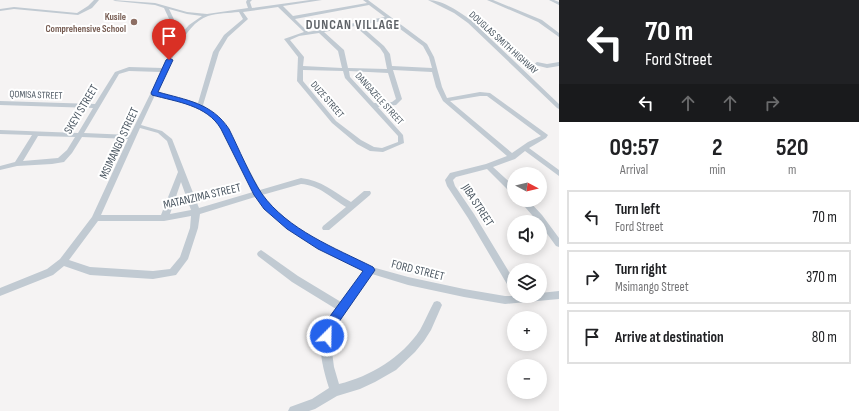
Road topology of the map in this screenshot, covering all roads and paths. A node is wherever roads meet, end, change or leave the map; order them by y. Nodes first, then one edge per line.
1 (97, 0) edge
2 (114, 0) edge
3 (250, 0) edge
4 (302, 0) edge
5 (320, 0) edge
6 (365, 0) edge
7 (430, 0) edge
8 (434, 0) edge
9 (489, 0) edge
10 (551, 0) edge
11 (12, 2) dead end
12 (370, 4) junction
13 (559, 4) edge
14 (279, 5) junction
15 (166, 7) junction
16 (14, 8) junction
17 (249, 8) junction
18 (0, 10) edge
19 (240, 10) junction
20 (207, 15) junction
21 (292, 18) junction
22 (390, 18) junction
23 (357, 25) junction
24 (320, 31) junction
25 (307, 33) junction
26 (559, 35) edge
27 (181, 39) junction
28 (537, 64) dead end
29 (559, 64) edge
30 (302, 68) junction
31 (344, 69) junction
32 (390, 69) junction
33 (164, 70) junction
34 (434, 70) junction
35 (154, 93) junction
36 (445, 100) junction
37 (0, 103) edge
38 (96, 106) junction
39 (200, 106) junction
40 (372, 106) junction
41 (559, 107) edge
42 (140, 126) junction
43 (0, 132) edge
44 (36, 134) junction
45 (78, 135) junction
46 (132, 138) junction
47 (525, 148) junction
48 (383, 150) joint
49 (512, 157) junction
50 (17, 164) junction
51 (488, 166) junction
52 (0, 168) edge
53 (181, 173) junction
54 (559, 174) edge
55 (507, 184) edge
56 (367, 194) dead end
57 (258, 195) junction
58 (351, 206) junction
59 (530, 207) edge
60 (196, 212) junction
61 (96, 218) junction
62 (164, 218) junction
63 (326, 228) dead end
64 (559, 244) edge
65 (261, 254) dead end
66 (63, 262) junction
67 (370, 270) junction
68 (507, 276) edge
69 (0, 292) edge
70 (559, 295) edge
71 (547, 296) edge
72 (507, 300) edge
73 (437, 306) dead end
74 (342, 308) junction
75 (334, 391) junction
76 (294, 411) edge

1 - 16 street
2 - 15 street
3 - 17 street
4 - 17 street
5 - 14 street
6 - 12 street
7 - 8 street
7 - 41 street, DOUGLAS SMITH HIGHWAY
9 - 26 street
10 - 13 street
11 - 16 street
12 - 21 street
12 - 22 street
14 - 17 street
14 - 21 street
15 - 20 street
15 - 27 street
16 - 18 street
17 - 19 street
19 - 20 street
19 - 39 street
20 - 27 street, MSIMANGO STREET
21 - 25 street
22 - 23 street
22 - 34 street
23 - 24 street
23 - 32 street
24 - 25 street
24 - 31 street, DANGAZELE STREET
25 - 30 street, DUZE STREET
27 - 33 street, MSIMANGO STREET
28 - 29 street
30 - 31 street
30 - 48 street, DUZE STREET
31 - 32 street
31 - 40 street, DANGAZELE STREET
32 - 34 street
32 - 40 street
33 - 35 street, MSIMANGO STREET
33 - 38 street, SKEYI STREET
34 - 36 street
35 - 39 street, FORD STREET
35 - 42 street, MSIMANGO STREET
36 - 47 street
36 - 49 street
37 - 38 street, QOMISA STREET
38 - 45 street, SKEYI STREET
39 - 57 street, FORD STREET
40 - 48 street, DANGAZELE STREET
42 - 46 street, MSIMANGO STREET
42 - 53 street
43 - 44 street
44 - 45 street
44 - 50 street
45 - 46 street
45 - 50 street, SKEYI STREET
46 - 61 street, MSIMANGO STREET
47 - 49 street
47 - 54 street
49 - 51 street
50 - 52 street
51 - 55 street
51 - 68 street, JIBA STREET
53 - 60 street
53 - 62 street
56 - 58 street
57 - 58 street, MATANZIMA STREET
57 - 60 street, MATANZIMA STREET
57 - 67 street, FORD STREET
58 - 63 street
59 - 64 street
60 - 62 street, MATANZIMA STREET
60 - 66 street
61 - 62 street, MATANZIMA STREET
61 - 66 street, MSIMANGO STREET
65 - 74 street
66 - 69 street, MSIMANGO STREET
67 - 72 street, FORD STREET
67 - 74 street
70 - 71 street, FORD STREET
73 - 75 street
74 - 75 street
75 - 76 street

